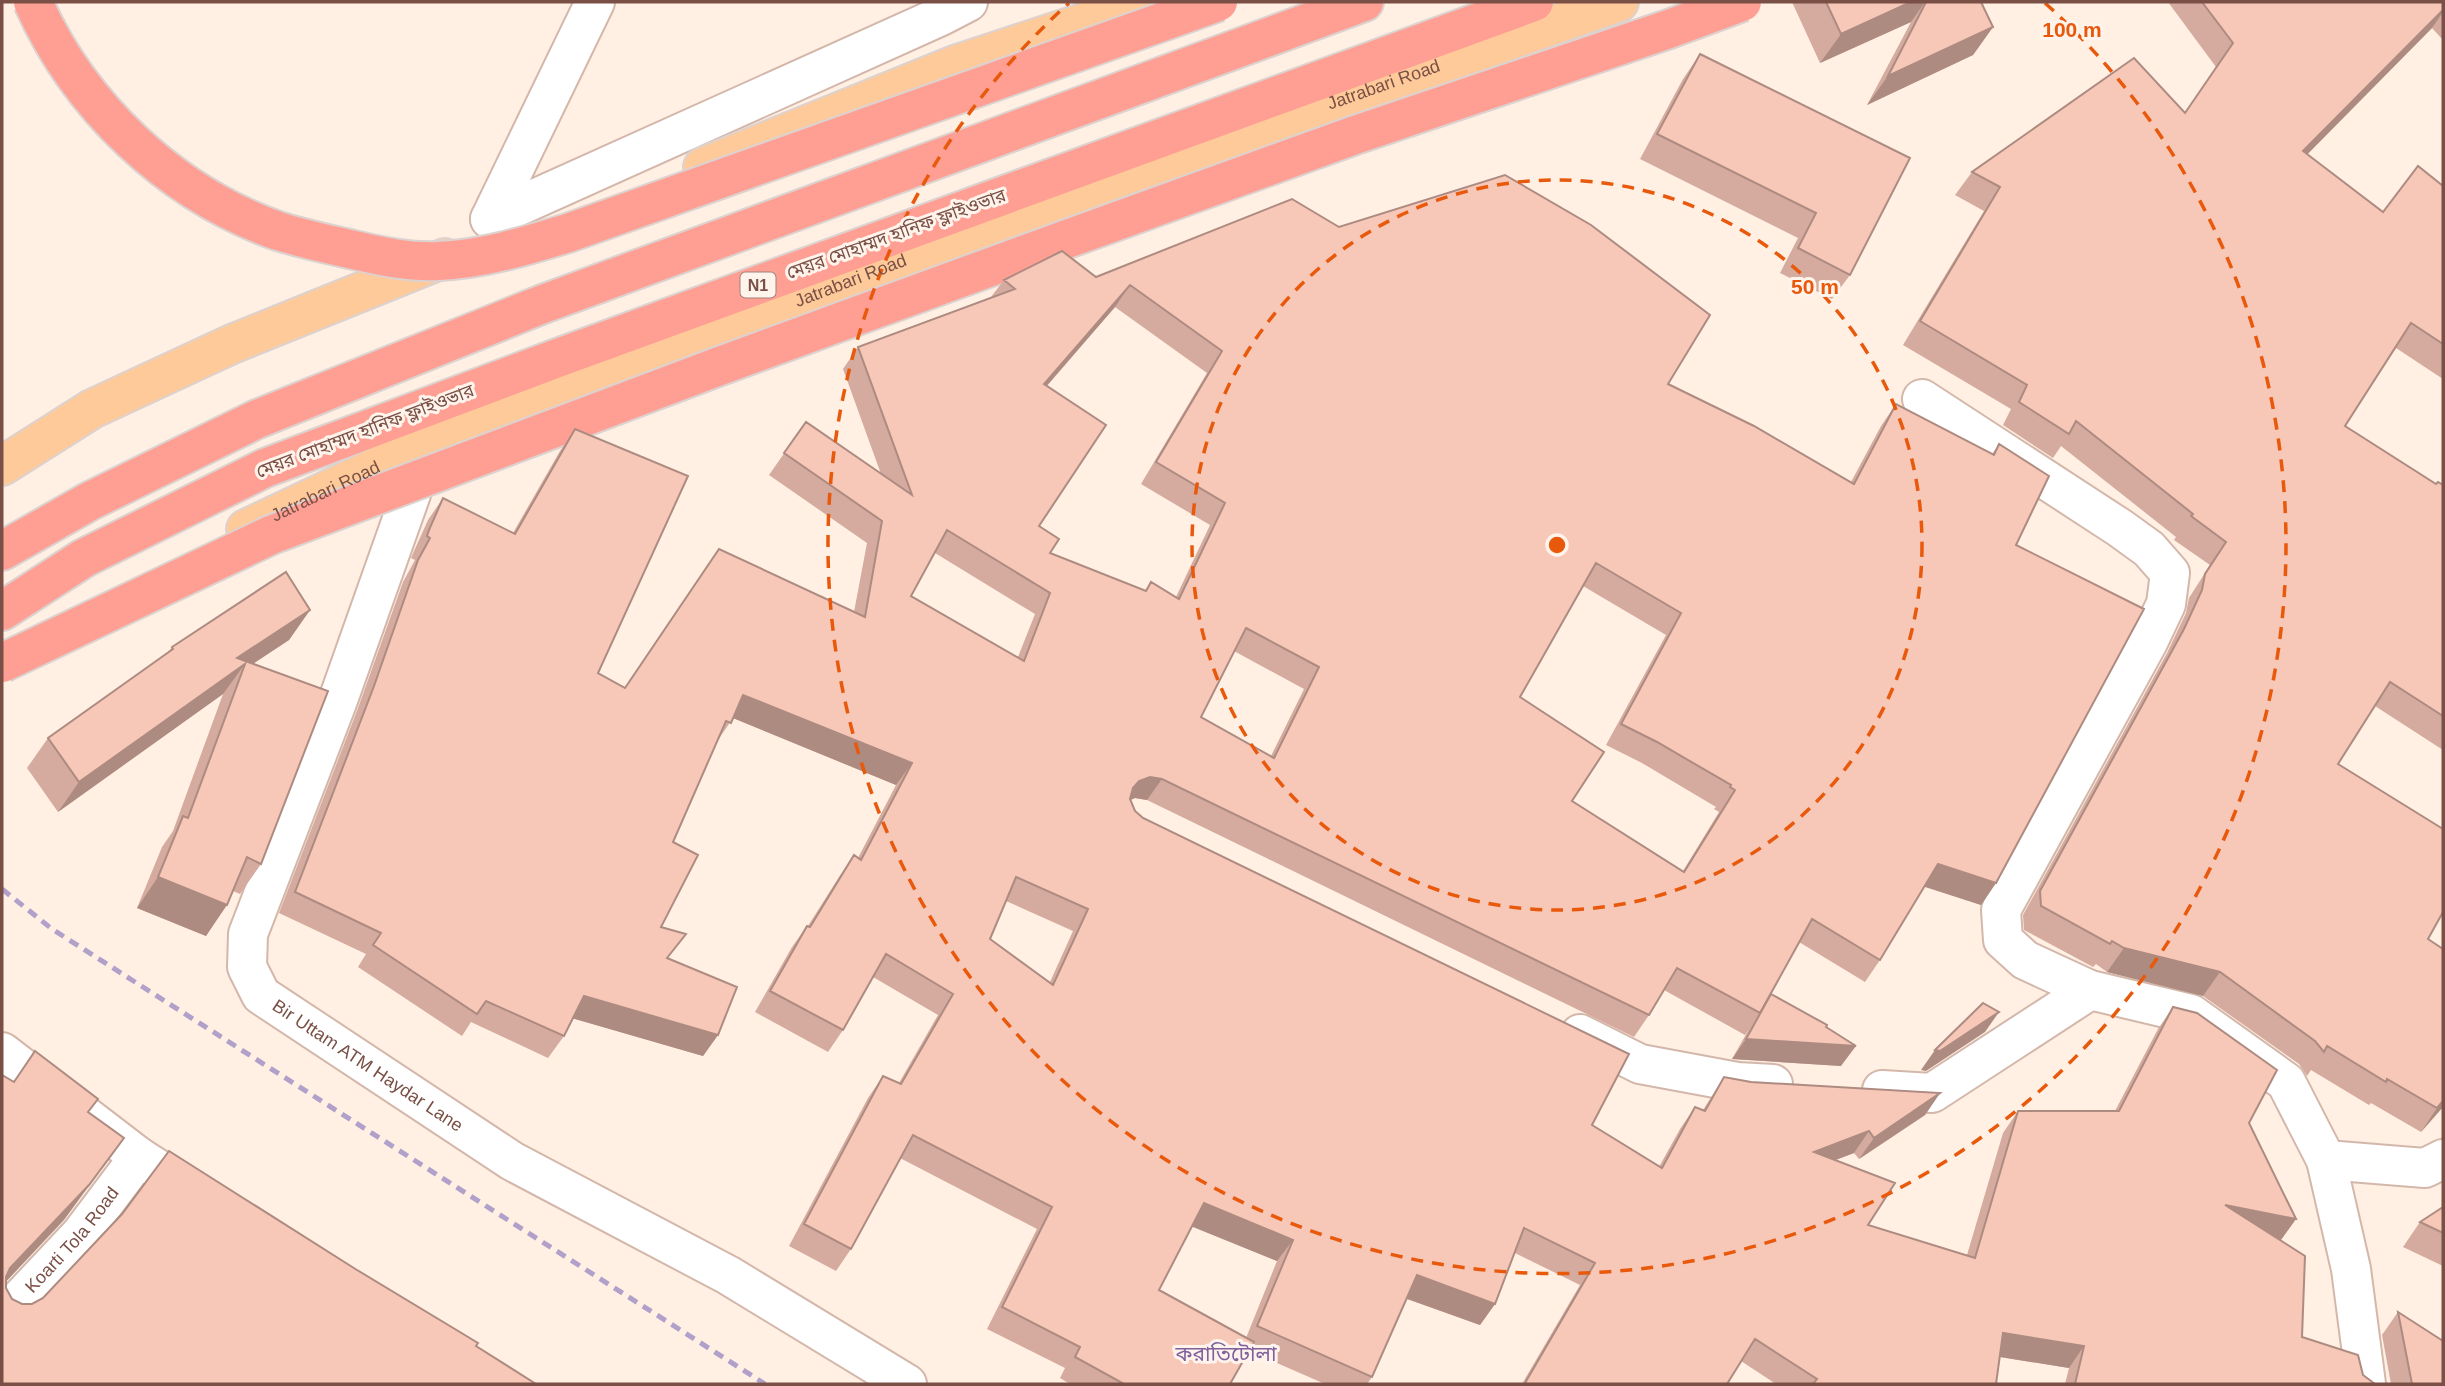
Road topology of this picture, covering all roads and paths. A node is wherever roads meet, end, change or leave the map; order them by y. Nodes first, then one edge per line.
1 (33, 2) edge
2 (595, 2) edge
3 (1146, 2) edge
4 (1218, 2) edge
5 (1364, 2) edge
6 (1534, 2) edge
7 (1619, 2) edge
8 (1742, 2) edge
9 (954, 9) edge
10 (956, 65) junction
11 (1922, 398) dead end
12 (425, 444) junction
13 (2, 466) edge
14 (2, 551) edge
15 (2, 611) edge
16 (2, 663) edge
17 (2, 678) edge
18 (2090, 990) junction
19 (1552, 1021) edge
20 (2, 1052) edge
21 (1807, 1086) edge
22 (1849, 1088) edge
23 (139, 1157) junction
24 (2443, 1158) edge
25 (2326, 1160) junction
26 (230, 1215) edge
27 (2, 1318) edge
28 (907, 1384) edge
29 (2366, 1384) edge

1 - 4 highway, bridge
2 - 9 street
3 - 10 main road
5 - 14 highway
6 - 15 highway, মেয়র মোহাম্মদ হানিফ ফ্লাইওভার / N1
7 - 12 main road, Jatrabari Road
8 - 16 highway, bridge
9 - 10 street
10 - 13 main road
11 - 18 street
12 - 17 main road, Jatrabari Road
12 - 28 street, Bir Uttam ATM Haydar Lane
18 - 22 street
18 - 25 street
19 - 21 street
20 - 23 street
23 - 26 street
23 - 27 street, Koarti Tola Road
24 - 25 street
25 - 29 street

